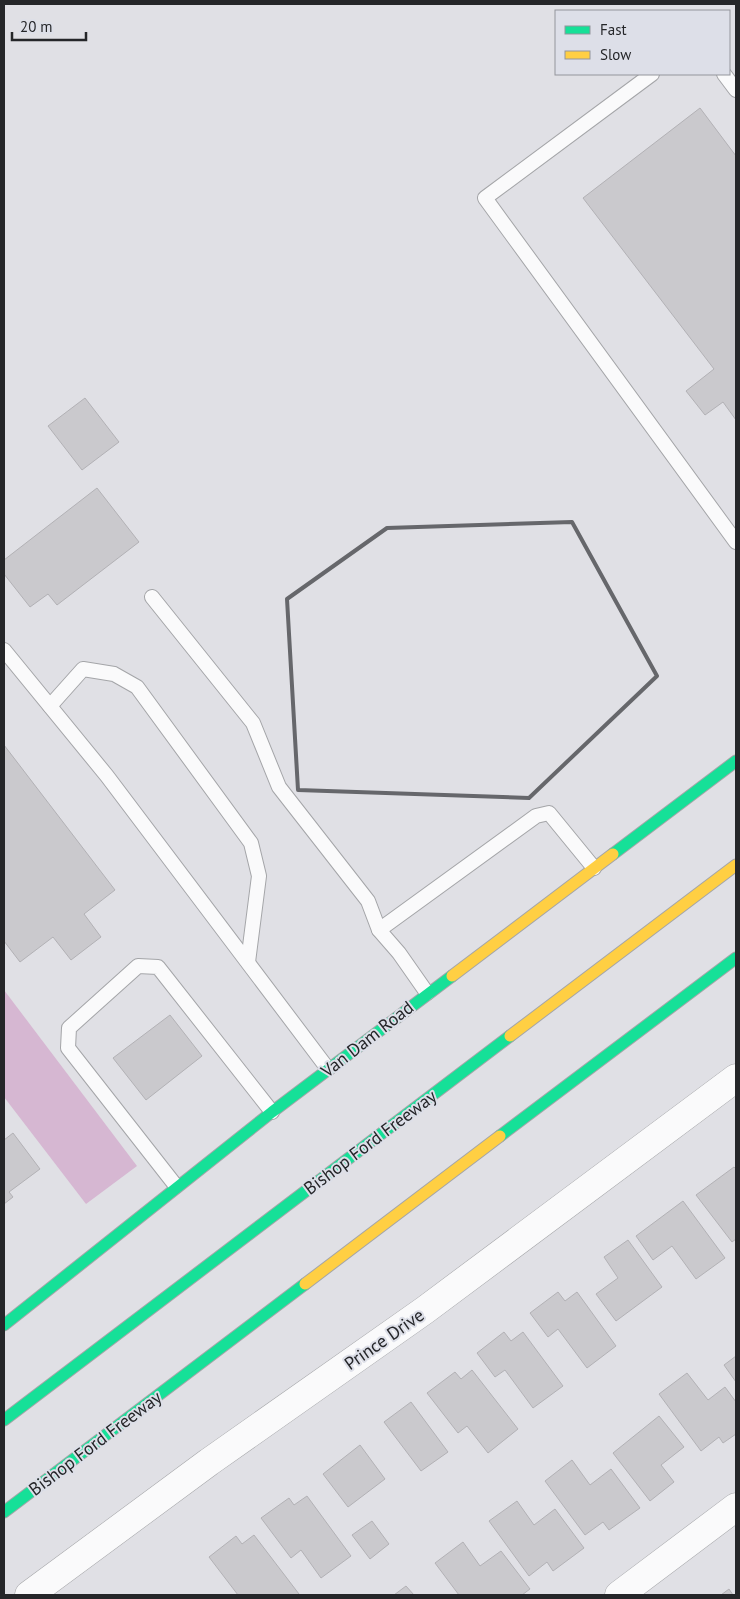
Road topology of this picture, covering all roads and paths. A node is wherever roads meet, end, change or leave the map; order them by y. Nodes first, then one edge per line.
1 (651, 75) edge
2 (725, 75) edge
3 (736, 90) edge
4 (736, 542) edge
5 (152, 596) dead end
6 (4, 650) edge
7 (50, 706) junction
8 (736, 762) edge
9 (736, 865) edge
10 (594, 868) junction
11 (379, 930) junction
12 (736, 958) edge
13 (248, 962) junction
14 (427, 993) junction
15 (328, 1070) junction
16 (736, 1078) edge
17 (272, 1112) junction
18 (176, 1186) junction
19 (4, 1325) edge
20 (4, 1420) edge
21 (736, 1507) edge
22 (4, 1512) edge
23 (29, 1595) edge
24 (619, 1595) edge

1 - 4 lane
2 - 3 lane
5 - 11 lane
6 - 7 lane
7 - 13 lane
7 - 13 lane
8 - 10 main road, Van Dam Road
9 - 20 main road, Bishop Ford Freeway
10 - 11 lane
10 - 14 main road, Van Dam Road
11 - 14 lane
12 - 22 main road, Bishop Ford Freeway
13 - 15 lane
14 - 15 main road, Van Dam Road
15 - 17 main road, Van Dam Road
16 - 23 street, Prince Drive
17 - 18 main road, Van Dam Road
17 - 18 lane
18 - 19 main road, Van Dam Road
21 - 24 street

